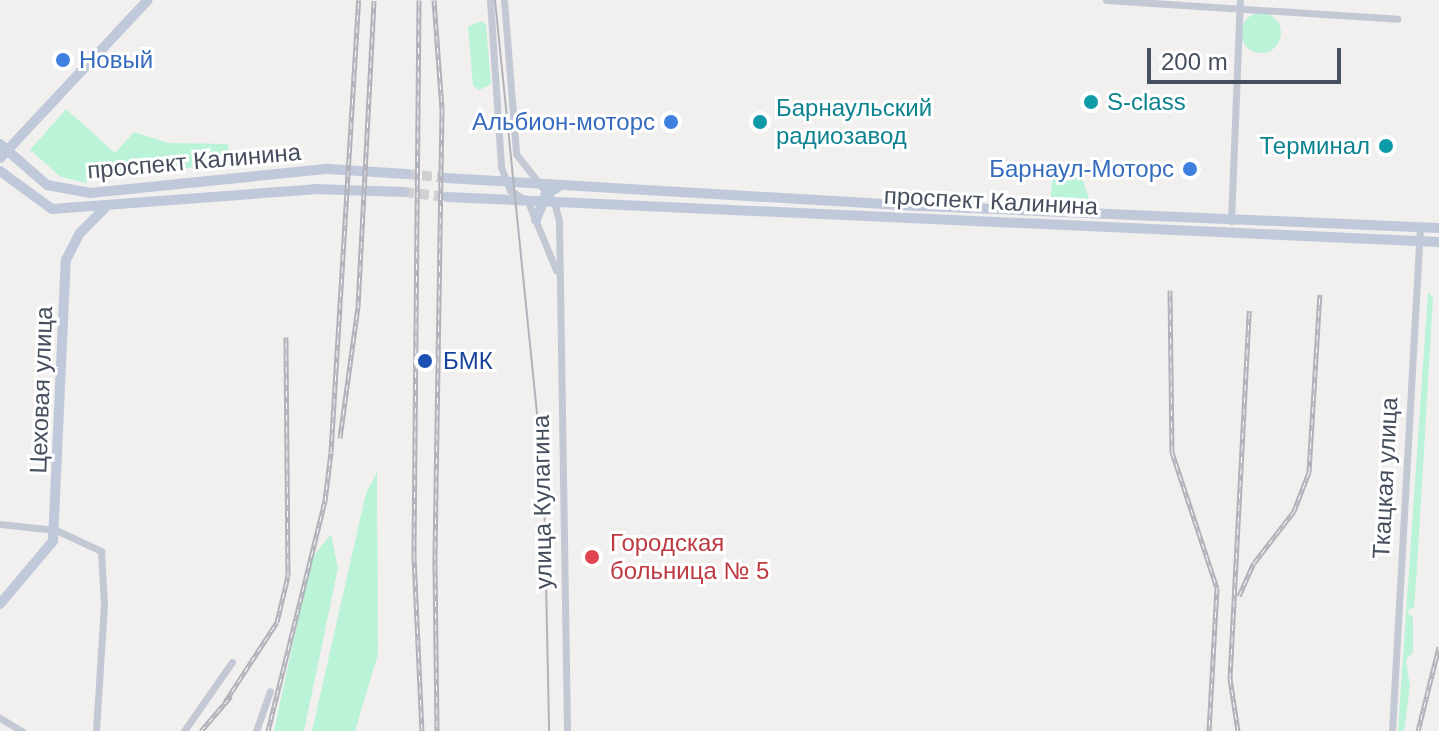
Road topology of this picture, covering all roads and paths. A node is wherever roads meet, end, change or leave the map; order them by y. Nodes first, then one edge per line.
1 (148, 0) edge
2 (490, 0) edge
3 (504, 0) edge
4 (1106, 0) edge
5 (1240, 3) edge
6 (1397, 19) dead end
7 (3, 151) edge
8 (0, 171) edge
9 (407, 174) tunnel mouth
10 (446, 178) tunnel mouth
11 (511, 185) junction
12 (106, 191) junction
13 (404, 192) tunnel mouth
14 (90, 193) junction
15 (545, 196) junction
16 (447, 197) tunnel mouth
17 (528, 202) junction
18 (105, 208) junction
19 (86, 210) junction
20 (536, 220) junction
21 (1231, 226) junction
22 (1420, 227) junction
23 (1439, 228) edge
24 (1418, 242) junction
25 (1439, 242) edge
26 (68, 252) junction
27 (557, 272) junction
28 (0, 524) edge
29 (56, 530) junction
30 (0, 604) edge
31 (232, 662) dead end
32 (270, 691) dead end
33 (0, 718) edge
34 (22, 731) edge
35 (96, 731) edge
36 (184, 731) edge
37 (256, 731) edge
38 (567, 731) edge
39 (1392, 731) edge

1 - 7 main road
2 - 11 street
3 - 15 street, улица Кулагина
4 - 5 street
5 - 6 street
5 - 21 street
7 - 14 main road, проспект Калинина
8 - 19 main road, проспект Калинина
9 - 12 main road, проспект Калинина
10 - 11 main road
11 - 15 main road
11 - 17 street, улица Кулагина
12 - 14 main road, проспект Калинина
12 - 18 main road
13 - 18 main road, проспект Калинина
14 - 19 main road, Цеховая улица
15 - 17 main road, проспект Калинина
15 - 20 main road
15 - 21 main road, проспект Калинина
15 - 21 main road, проспект Калинина
15 - 27 street, улица Кулагина
16 - 17 main road, проспект Калинина
17 - 20 street, улица Кулагина
18 - 19 main road, проспект Калинина
18 - 26 main road
19 - 26 main road, Цеховая улица
20 - 27 street, улица Кулагина
21 - 22 main road, проспект Калинина
21 - 24 main road, проспект Калинина
22 - 23 main road, проспект Калинина
22 - 24 street, Ткацкая улица
24 - 25 main road, проспект Калинина
24 - 39 street, Ткацкая улица
26 - 29 main road, Цеховая улица
27 - 38 street, улица Кулагина
28 - 29 street
29 - 30 main road, Цеховая улица
29 - 35 street
31 - 36 street
32 - 37 street
33 - 34 street

